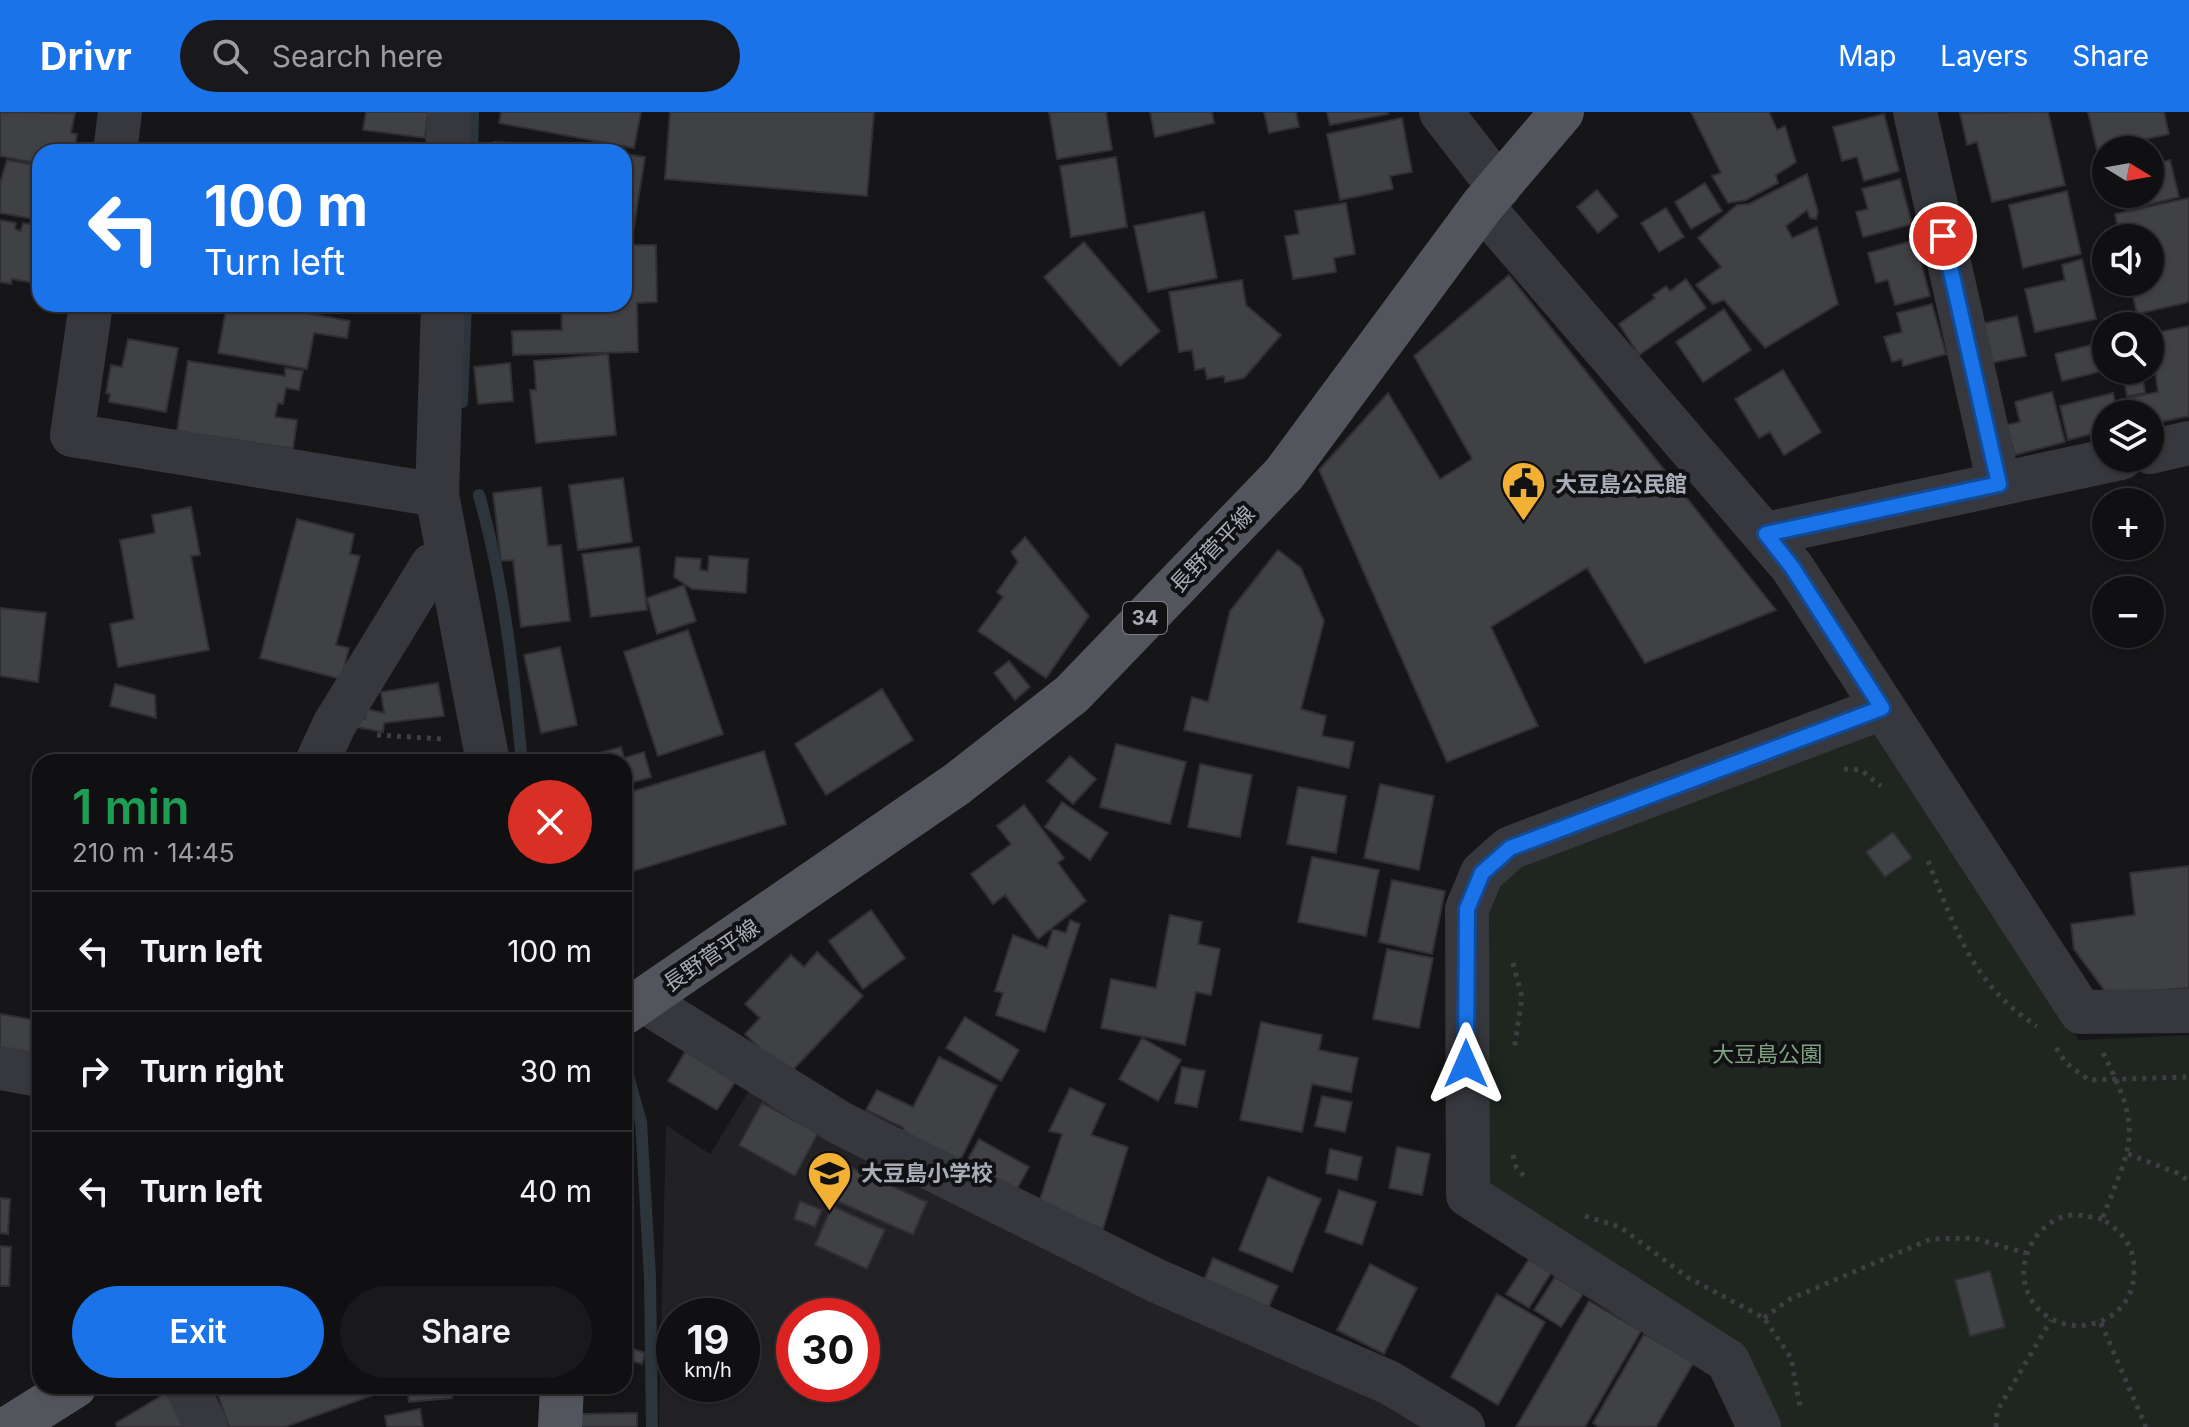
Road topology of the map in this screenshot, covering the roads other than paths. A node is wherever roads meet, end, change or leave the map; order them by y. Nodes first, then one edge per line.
1 (120, 112) edge
2 (449, 112) edge
3 (1441, 112) edge
4 (1562, 112) edge
5 (1915, 112) edge
6 (116, 144) edge
7 (447, 144) edge
8 (1490, 197) junction
9 (90, 312) edge
10 (443, 312) edge
11 (2189, 443) edge
12 (2164, 449) edge
13 (2092, 464) edge
14 (1999, 484) junction
15 (437, 495) junction
16 (1766, 534) junction
17 (448, 562) junction
18 (1882, 708) junction
19 (325, 745) edge
20 (486, 751) edge
21 (634, 1007) edge
22 (2189, 1011) edge
23 (0, 1068) edge
24 (32, 1074) edge
25 (62, 1394) edge
26 (191, 1394) edge
27 (562, 1394) edge
28 (10, 1427) edge
29 (206, 1427) edge
30 (560, 1427) edge
31 (1463, 1427) edge
32 (1759, 1427) edge

1 - 6 street
2 - 7 street
3 - 8 street
4 - 8 main road, 長野菅平線 / 34
5 - 14 street
8 - 16 street
8 - 21 main road, 長野菅平線 / 34
9 - 15 street
10 - 15 street
11 - 12 street
13 - 14 street
14 - 16 street
15 - 17 street
16 - 18 street
17 - 19 street
17 - 20 street
18 - 22 street
18 - 32 street
21 - 31 street
23 - 24 street
25 - 28 main road
26 - 29 street
27 - 30 main road

